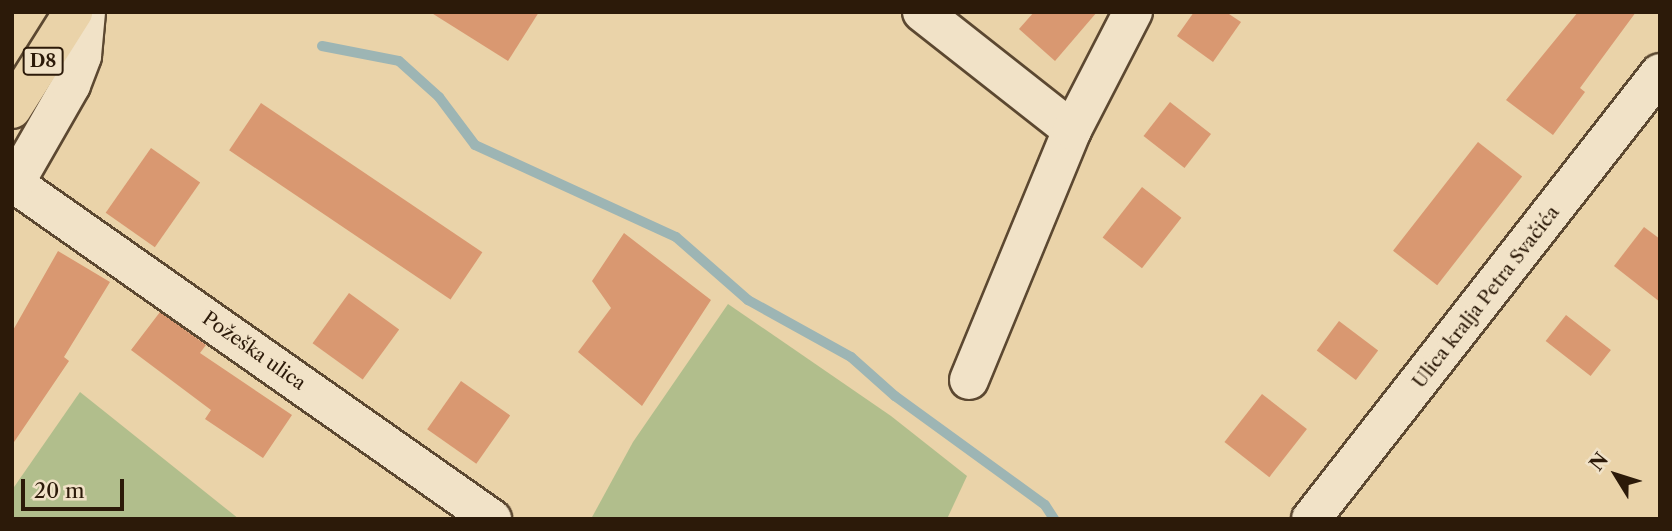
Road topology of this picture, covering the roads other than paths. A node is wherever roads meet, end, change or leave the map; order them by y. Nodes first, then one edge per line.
1 (73, 12) edge
2 (86, 12) edge
3 (922, 12) edge
4 (1132, 12) edge
5 (1660, 74) edge
6 (12, 109) edge
7 (1072, 130) junction
8 (13, 186) edge
9 (969, 380) dead end
10 (492, 519) edge
11 (1311, 519) edge

1 - 6 main road, D8
2 - 8 street
3 - 7 street
4 - 7 street
5 - 11 street, Ulica kralja Petra Svačića
7 - 9 street
8 - 10 street, Požeška ulica

